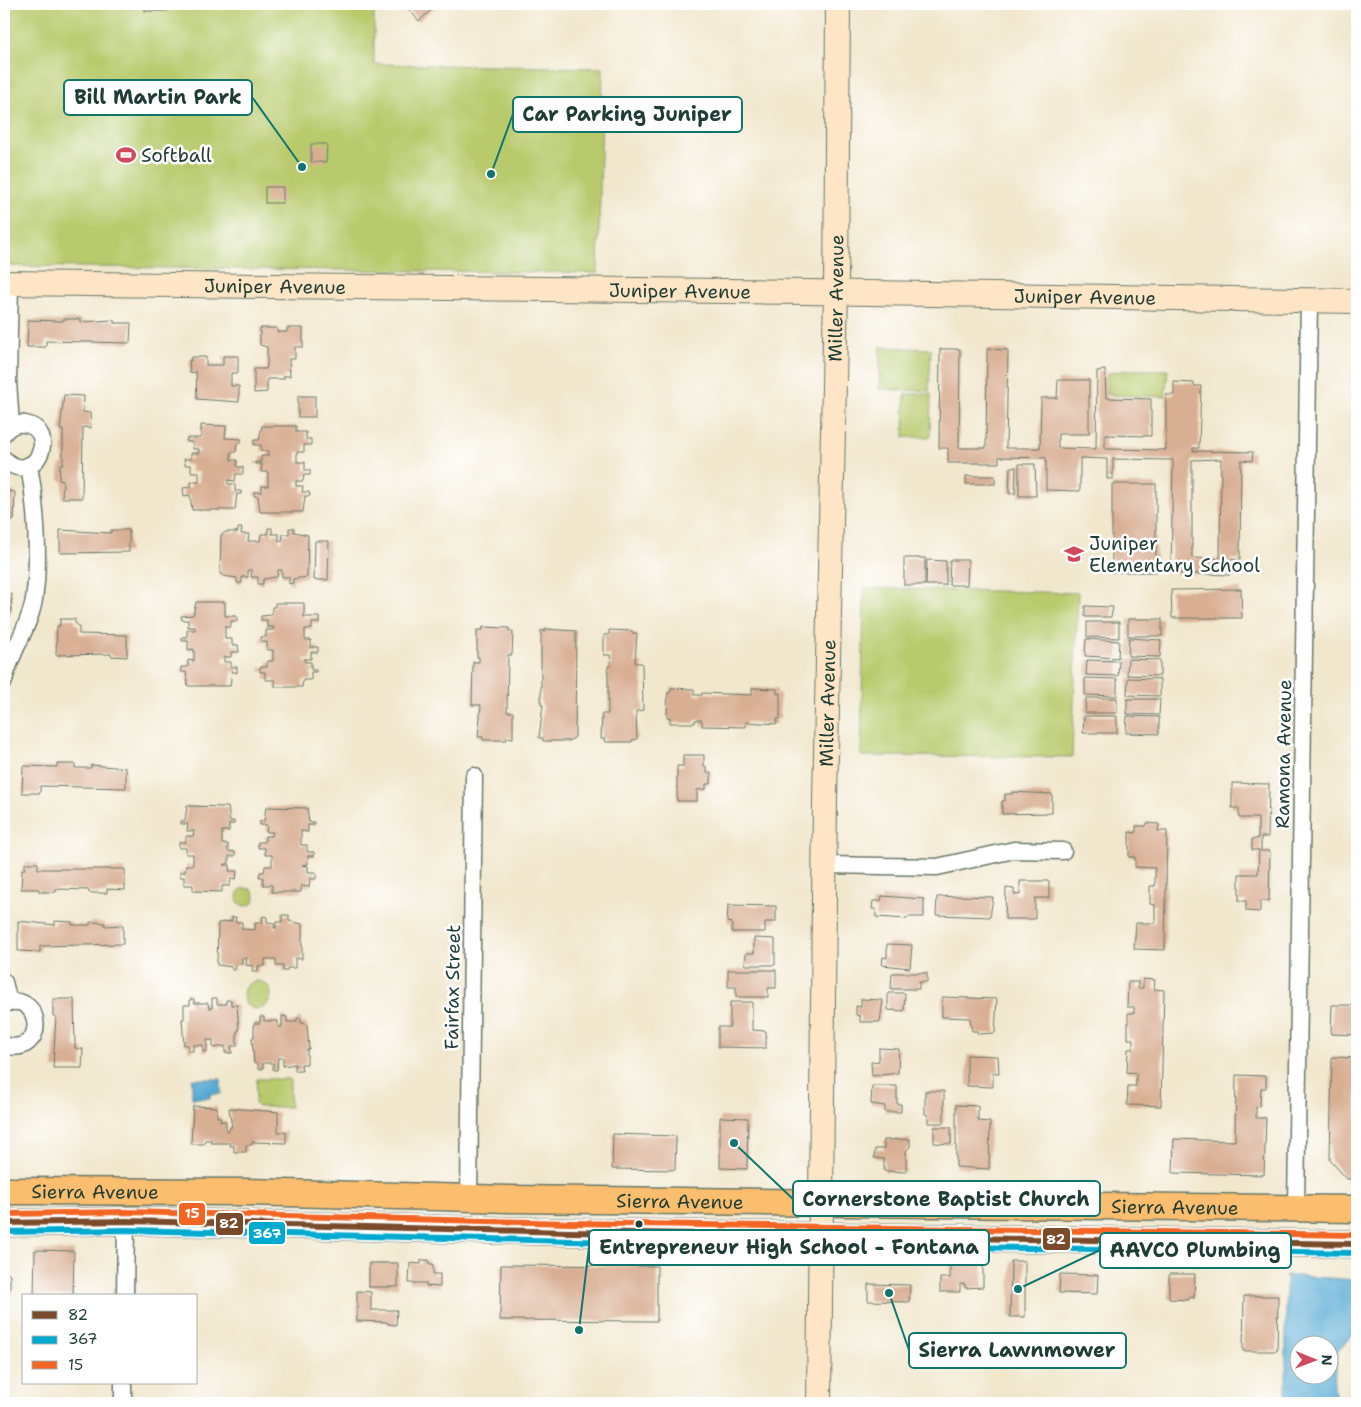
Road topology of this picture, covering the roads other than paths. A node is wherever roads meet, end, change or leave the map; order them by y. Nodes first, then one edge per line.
1 (838, 4) edge
2 (7, 283) edge
3 (836, 292) junction
4 (1309, 301) junction
5 (1357, 301) edge
6 (7, 429) edge
7 (4, 458) edge
8 (29, 466) junction
9 (4, 681) edge
10 (474, 776) dead end
11 (1063, 851) dead end
12 (825, 865) junction
13 (4, 982) edge
14 (6, 1003) edge
15 (4, 1045) edge
16 (4, 1191) edge
17 (469, 1198) junction
18 (823, 1203) junction
19 (1296, 1208) junction
20 (1357, 1209) edge
21 (126, 1221) junction
22 (4, 1223) edge
23 (822, 1235) junction
24 (1357, 1244) edge
25 (125, 1294) edge
26 (123, 1384) edge
27 (123, 1403) edge
28 (819, 1403) edge

1 - 3 street, Miller Avenue
2 - 3 street, Juniper Avenue
2 - 6 street
3 - 4 street, Juniper Avenue
3 - 12 street, Miller Avenue
4 - 5 street, Juniper Avenue
4 - 19 street, Ramona Avenue
6 - 8 street
7 - 8 street
8 - 9 street
10 - 17 street, Fairfax Street
11 - 12 street
12 - 18 street, Miller Avenue
13 - 14 street
14 - 15 street
16 - 17 main road, Sierra Avenue
17 - 18 main road, Sierra Avenue
18 - 19 main road, Sierra Avenue
18 - 23 street, Miller Avenue
19 - 20 main road, Sierra Avenue
21 - 22 main road, Sierra Avenue
21 - 23 main road, Sierra Avenue
21 - 25 street
23 - 24 main road, Sierra Avenue
23 - 28 street, Miller Avenue
26 - 27 street

